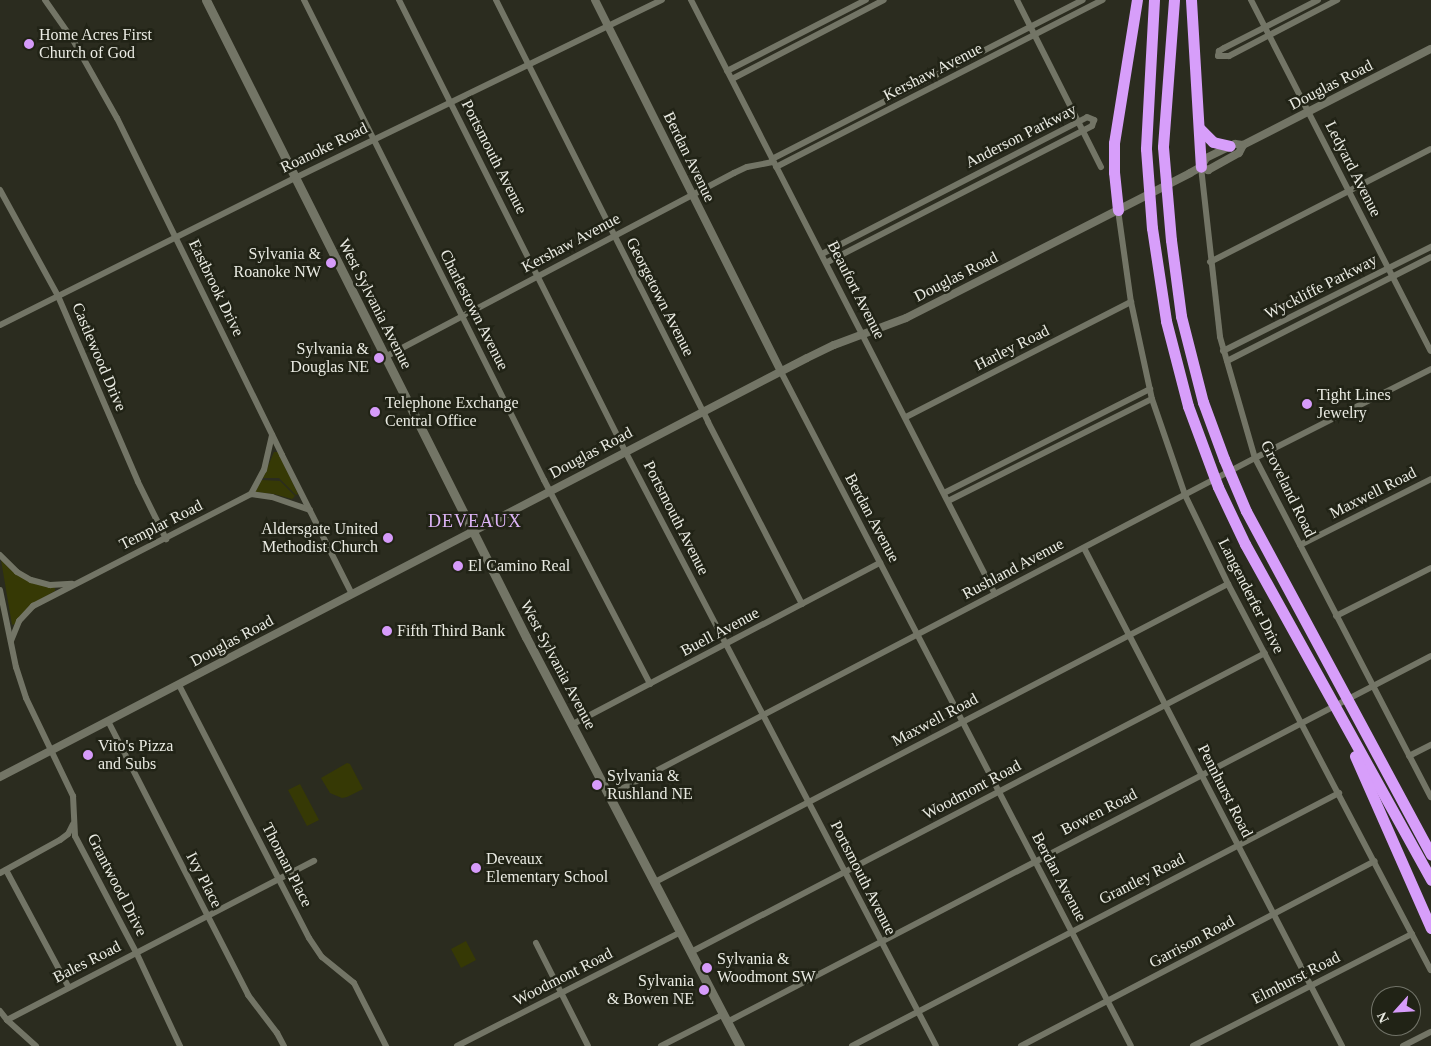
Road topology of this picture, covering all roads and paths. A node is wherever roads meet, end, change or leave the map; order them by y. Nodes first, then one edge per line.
1 (45, 0) edge
2 (206, 0) edge
3 (304, 0) edge
4 (399, 0) edge
5 (496, 0) edge
6 (595, 0) edge
7 (662, 0) edge
8 (691, 0) edge
9 (866, 0) edge
10 (884, 0) edge
11 (1017, 0) edge
12 (1083, 0) edge
13 (1103, 0) edge
14 (1137, 0) edge
15 (1154, 0) edge
16 (1174, 0) edge
17 (1191, 0) edge
18 (1251, 0) edge
19 (1318, 0) edge
20 (1337, 0) edge
21 (608, 27) junction
22 (1031, 28) junction
23 (1265, 28) junction
24 (1035, 36) junction
25 (1269, 36) junction
26 (1431, 49) edge
27 (528, 65) junction
28 (727, 71) junction
29 (732, 79) junction
30 (451, 102) junction
31 (1308, 112) junction
32 (1078, 122) junction
33 (1200, 129) junction
34 (1082, 131) junction
35 (373, 140) junction
36 (1230, 146) junction
37 (1243, 146) junction
38 (1431, 149) edge
39 (774, 163) junction
40 (1201, 166) junction
41 (1101, 167) dead end
42 (295, 178) junction
43 (0, 190) edge
44 (1348, 191) junction
45 (692, 195) junction
46 (1122, 208) junction
47 (614, 236) junction
48 (176, 237) junction
49 (1431, 247) edge
50 (822, 254) junction
51 (1431, 257) edge
52 (827, 262) junction
53 (1210, 262) junction
54 (1389, 268) junction
55 (538, 276) junction
56 (1393, 276) junction
57 (58, 296) junction
58 (1131, 302) junction
59 (462, 316) junction
60 (0, 325) edge
61 (863, 335) junction
62 (1223, 351) junction
63 (1431, 351) edge
64 (385, 357) junction
65 (1227, 362) junction
66 (1431, 369) edge
67 (781, 372) junction
68 (1150, 389) junction
69 (1152, 399) junction
70 (703, 412) junction
71 (906, 417) junction
72 (272, 435) junction
73 (626, 451) junction
74 (1255, 458) junction
75 (1431, 478) edge
76 (549, 491) junction
77 (944, 493) junction
78 (251, 494) junction
79 (1185, 495) junction
80 (948, 501) junction
81 (310, 510) junction
82 (473, 531) junction
83 (166, 539) junction
84 (1300, 545) junction
85 (1084, 548) junction
86 (0, 555) edge
87 (880, 563) junction
88 (1431, 568) edge
89 (83, 580) junction
90 (1228, 584) junction
91 (0, 590) edge
92 (1270, 590) junction
93 (352, 594) junction
94 (995, 594) junction
95 (802, 604) junction
96 (1336, 616) junction
97 (918, 634) junction
98 (1129, 635) junction
99 (10, 642) junction
100 (726, 644) junction
101 (1265, 653) junction
102 (1431, 656) edge
103 (650, 684) junction
104 (179, 685) junction
105 (1370, 687) junction
106 (1165, 705) junction
107 (763, 715) junction
108 (108, 721) junction
109 (963, 721) junction
110 (1302, 722) junction
111 (573, 724) junction
112 (1431, 744) edge
113 (51, 750) junction
114 (1409, 756) junction
115 (1381, 763) junction
116 (1202, 775) junction
117 (0, 777) edge
118 (999, 792) junction
119 (1339, 793) junction
120 (610, 795) junction
121 (1431, 797) edge
122 (808, 802) junction
123 (73, 823) junction
124 (1238, 845) junction
125 (1431, 846) edge
126 (1431, 854) edge
127 (314, 861) dead end
128 (1375, 861) junction
129 (1035, 862) junction
130 (3, 871) edge
131 (845, 872) junction
132 (279, 879) junction
133 (1431, 880) edge
134 (655, 882) junction
135 (1274, 914) junction
136 (207, 915) junction
137 (1431, 928) edge
138 (1072, 931) junction
139 (681, 932) junction
140 (1412, 934) junction
141 (881, 942) junction
142 (536, 943) dead end
143 (136, 952) junction
144 (691, 952) junction
145 (1431, 970) edge
146 (1311, 985) junction
147 (68, 986) junction
148 (561, 993) junction
149 (1107, 1001) junction
150 (0, 1011) edge
151 (918, 1012) junction
152 (726, 1018) junction
153 (7, 1020) junction
154 (1431, 1032) edge
155 (36, 1046) edge
156 (180, 1046) edge
157 (284, 1046) edge
158 (386, 1046) edge
159 (457, 1046) edge
160 (588, 1046) edge
161 (661, 1046) edge
162 (740, 1046) edge
163 (852, 1046) edge
164 (936, 1046) edge
165 (1022, 1046) edge
166 (1131, 1046) edge
167 (1193, 1046) edge
168 (1342, 1046) edge
169 (1403, 1046) edge

1 - 48 street, Eastbrook Drive
2 - 42 main road, West Sylvania Avenue
3 - 35 street, Charlestown Avenue
4 - 30 street, Portsmouth Avenue
5 - 27 street, Georgetown Avenue
6 - 21 street, Berdan Avenue
7 - 21 street, Roanoke Road
8 - 28 street, Beaufort Avenue
9 - 28 street
10 - 29 street
11 - 22 street
12 - 22 street, Kershaw Avenue
13 - 24 street, Kershaw Avenue
14 - 46 highway
15 - 92 highway
16 - 115 highway
17 - 33 highway
18 - 23 street, Ledyard Avenue
19 - 23 street
20 - 25 street
21 - 27 street, Roanoke Road
21 - 45 street, Berdan Avenue
22 - 24 street
22 - 39 street, Kershaw Avenue
23 - 25 street, Ledyard Avenue
23 - 25 street
24 - 32 street
24 - 39 street, Kershaw Avenue
25 - 31 street, Ledyard Avenue
26 - 31 street, Douglas Road
27 - 30 street, Roanoke Road
27 - 47 street, Georgetown Avenue
28 - 29 street, Beaufort Avenue
29 - 39 street, Beaufort Avenue
30 - 35 street, Roanoke Road
30 - 55 street, Portsmouth Avenue
31 - 37 street, Douglas Road
31 - 44 street, Ledyard Avenue
32 - 34 street
32 - 34 street, Anderson Parkway
32 - 50 street, Anderson Parkway
33 - 36 highway
33 - 40 highway
34 - 41 street
34 - 52 street, Anderson Parkway
35 - 42 street, Roanoke Road
35 - 59 street, Charlestown Avenue
36 - 37 street, Douglas Road
36 - 40 street, Douglas Road
37 - 40 street, Douglas Road
38 - 44 street
39 - 45 street, Kershaw Avenue
39 - 50 street, Beaufort Avenue
40 - 46 street, Douglas Road
40 - 53 street, Groveland Road
42 - 48 street, Roanoke Road
42 - 64 main road, West Sylvania Avenue
43 - 57 street, Castlewood Drive
44 - 53 street
44 - 54 street, Ledyard Avenue
45 - 47 street, Kershaw Avenue
45 - 67 street, Berdan Avenue
46 - 58 street, Langenderfer Drive
46 - 61 street, Douglas Road
47 - 55 street, Kershaw Avenue
47 - 70 street, Georgetown Avenue
48 - 57 street, Roanoke Road
48 - 72 street, Eastbrook Drive
49 - 54 street, Wyckliffe Parkway
50 - 52 street, Beaufort Avenue
51 - 56 street, Wyckliffe Parkway
52 - 61 street, Beaufort Avenue
53 - 62 street, Groveland Road
54 - 56 street, Ledyard Avenue
54 - 62 street, Wyckliffe Parkway
55 - 59 street, Kershaw Avenue
55 - 73 street, Portsmouth Avenue
56 - 63 street, Ledyard Avenue
56 - 65 street, Wyckliffe Parkway
57 - 60 street, Roanoke Road
57 - 83 street, Castlewood Drive
58 - 68 street, Langenderfer Drive
58 - 71 street, Harley Road
59 - 64 street, Kershaw Avenue
59 - 76 street, Charlestown Avenue
61 - 67 street, Douglas Road
61 - 71 street, Beaufort Avenue
62 - 65 street, Groveland Road
64 - 82 main road, West Sylvania Avenue
65 - 74 street, Groveland Road
66 - 74 street, Rushland Avenue
67 - 70 street, Douglas Road
67 - 87 street, Berdan Avenue
68 - 69 street, Langenderfer Drive
68 - 77 street
69 - 79 street, Langenderfer Drive
69 - 80 street
70 - 73 street, Douglas Road
70 - 95 street, Georgetown Avenue
71 - 77 street, Beaufort Avenue
72 - 78 street
72 - 81 street, Eastbrook Drive
73 - 76 street, Douglas Road
73 - 100 street, Portsmouth Avenue
74 - 79 street, Rushland Avenue
74 - 84 street, Groveland Road
75 - 84 street, Maxwell Road
76 - 82 street, Douglas Road
76 - 103 street, Charlestown Avenue
77 - 80 street, Beaufort Avenue
78 - 81 street
78 - 83 street, Templar Road
79 - 85 street, Rushland Avenue
79 - 90 street, Langenderfer Drive
80 - 94 street, Beaufort Avenue
81 - 93 street, Eastbrook Drive
82 - 93 street, Douglas Road
82 - 111 main road, West Sylvania Avenue
83 - 89 street, Templar Road
84 - 96 street, Groveland Road
85 - 94 street, Rushland Avenue
85 - 98 street, Pennhurst Road
86 - 89 street, Templar Road
87 - 95 street, Buell Avenue
87 - 97 street, Berdan Avenue
88 - 96 street
89 - 99 street, Templar Road
90 - 98 street, Maxwell Road
90 - 101 street, Langenderfer Drive
91 - 99 street, Grantwood Drive
92 - 133 highway
92 - 137 highway
93 - 104 street, Douglas Road
94 - 97 street, Rushland Avenue
95 - 100 street, Buell Avenue
96 - 105 street, Groveland Road
97 - 107 street, Rushland Avenue
97 - 109 street, Berdan Avenue
98 - 106 street, Pennhurst Road
98 - 109 street, Maxwell Road
99 - 113 street, Grantwood Drive
100 - 103 street, Buell Avenue
100 - 107 street, Portsmouth Avenue
101 - 106 street, Woodmont Road
101 - 110 street, Langenderfer Drive
102 - 105 street, Bowen Road
103 - 111 street, Buell Avenue
104 - 108 street, Douglas Road
104 - 132 street, Thoman Place
105 - 110 street, Bowen Road
105 - 114 street, Groveland Road
106 - 116 street, Pennhurst Road
106 - 118 street, Woodmont Road
107 - 120 street, Rushland Avenue
107 - 122 street, Portsmouth Avenue
108 - 113 street, Douglas Road
108 - 136 street, Ivy Place
109 - 118 street, Berdan Avenue
109 - 122 street, Maxwell Road
110 - 116 street, Bowen Road
110 - 119 street, Langenderfer Drive
111 - 120 main road, West Sylvania Avenue
112 - 114 street
113 - 117 street, Douglas Road
113 - 123 street, Grantwood Drive
114 - 121 street, Groveland Road
115 - 125 highway
115 - 126 highway
116 - 124 street, Pennhurst Road
116 - 129 street, Bowen Road
118 - 129 street, Berdan Avenue
118 - 131 street, Woodmont Road
119 - 124 street, Grantley Road
119 - 128 street, Langenderfer Drive
120 - 134 main road, West Sylvania Avenue
122 - 131 street, Portsmouth Avenue
122 - 134 street, Maxwell Road
123 - 130 street
123 - 143 street, Grantwood Drive
124 - 135 street, Pennhurst Road
124 - 138 street, Grantley Road
127 - 132 street, Bales Road
128 - 135 street, Garrison Road
128 - 140 street, Langenderfer Drive
129 - 138 street, Berdan Avenue
129 - 141 street, Bowen Road
130 - 147 street
131 - 141 street, Portsmouth Avenue
131 - 144 street, Woodmont Road
132 - 136 street, Bales Road
132 - 158 street, Thoman Place
134 - 139 main road, West Sylvania Avenue
135 - 146 street, Pennhurst Road
135 - 149 street, Garrison Road
136 - 143 street, Bales Road
136 - 157 street, Ivy Place
138 - 149 street, Berdan Avenue
138 - 151 street, Grantley Road
139 - 144 main road, West Sylvania Avenue
139 - 148 street, Woodmont Road
140 - 145 street, Langenderfer Drive
140 - 146 street, Elmhurst Road
141 - 151 street, Portsmouth Avenue
141 - 152 street, Bowen Road
142 - 148 street
143 - 147 street, Bales Road
143 - 156 street, Grantwood Drive
144 - 152 main road, West Sylvania Avenue
146 - 167 street, Elmhurst Road
146 - 168 street, Pennhurst Road
147 - 153 street, Bales Road
148 - 159 street, Woodmont Road
148 - 160 street
149 - 165 street, Garrison Road
149 - 166 street, Berdan Avenue
150 - 153 street
151 - 163 street, Grantley Road
151 - 164 street, Portsmouth Avenue
152 - 161 street, Bowen Road
152 - 162 main road, West Sylvania Avenue
153 - 155 street
154 - 169 street

